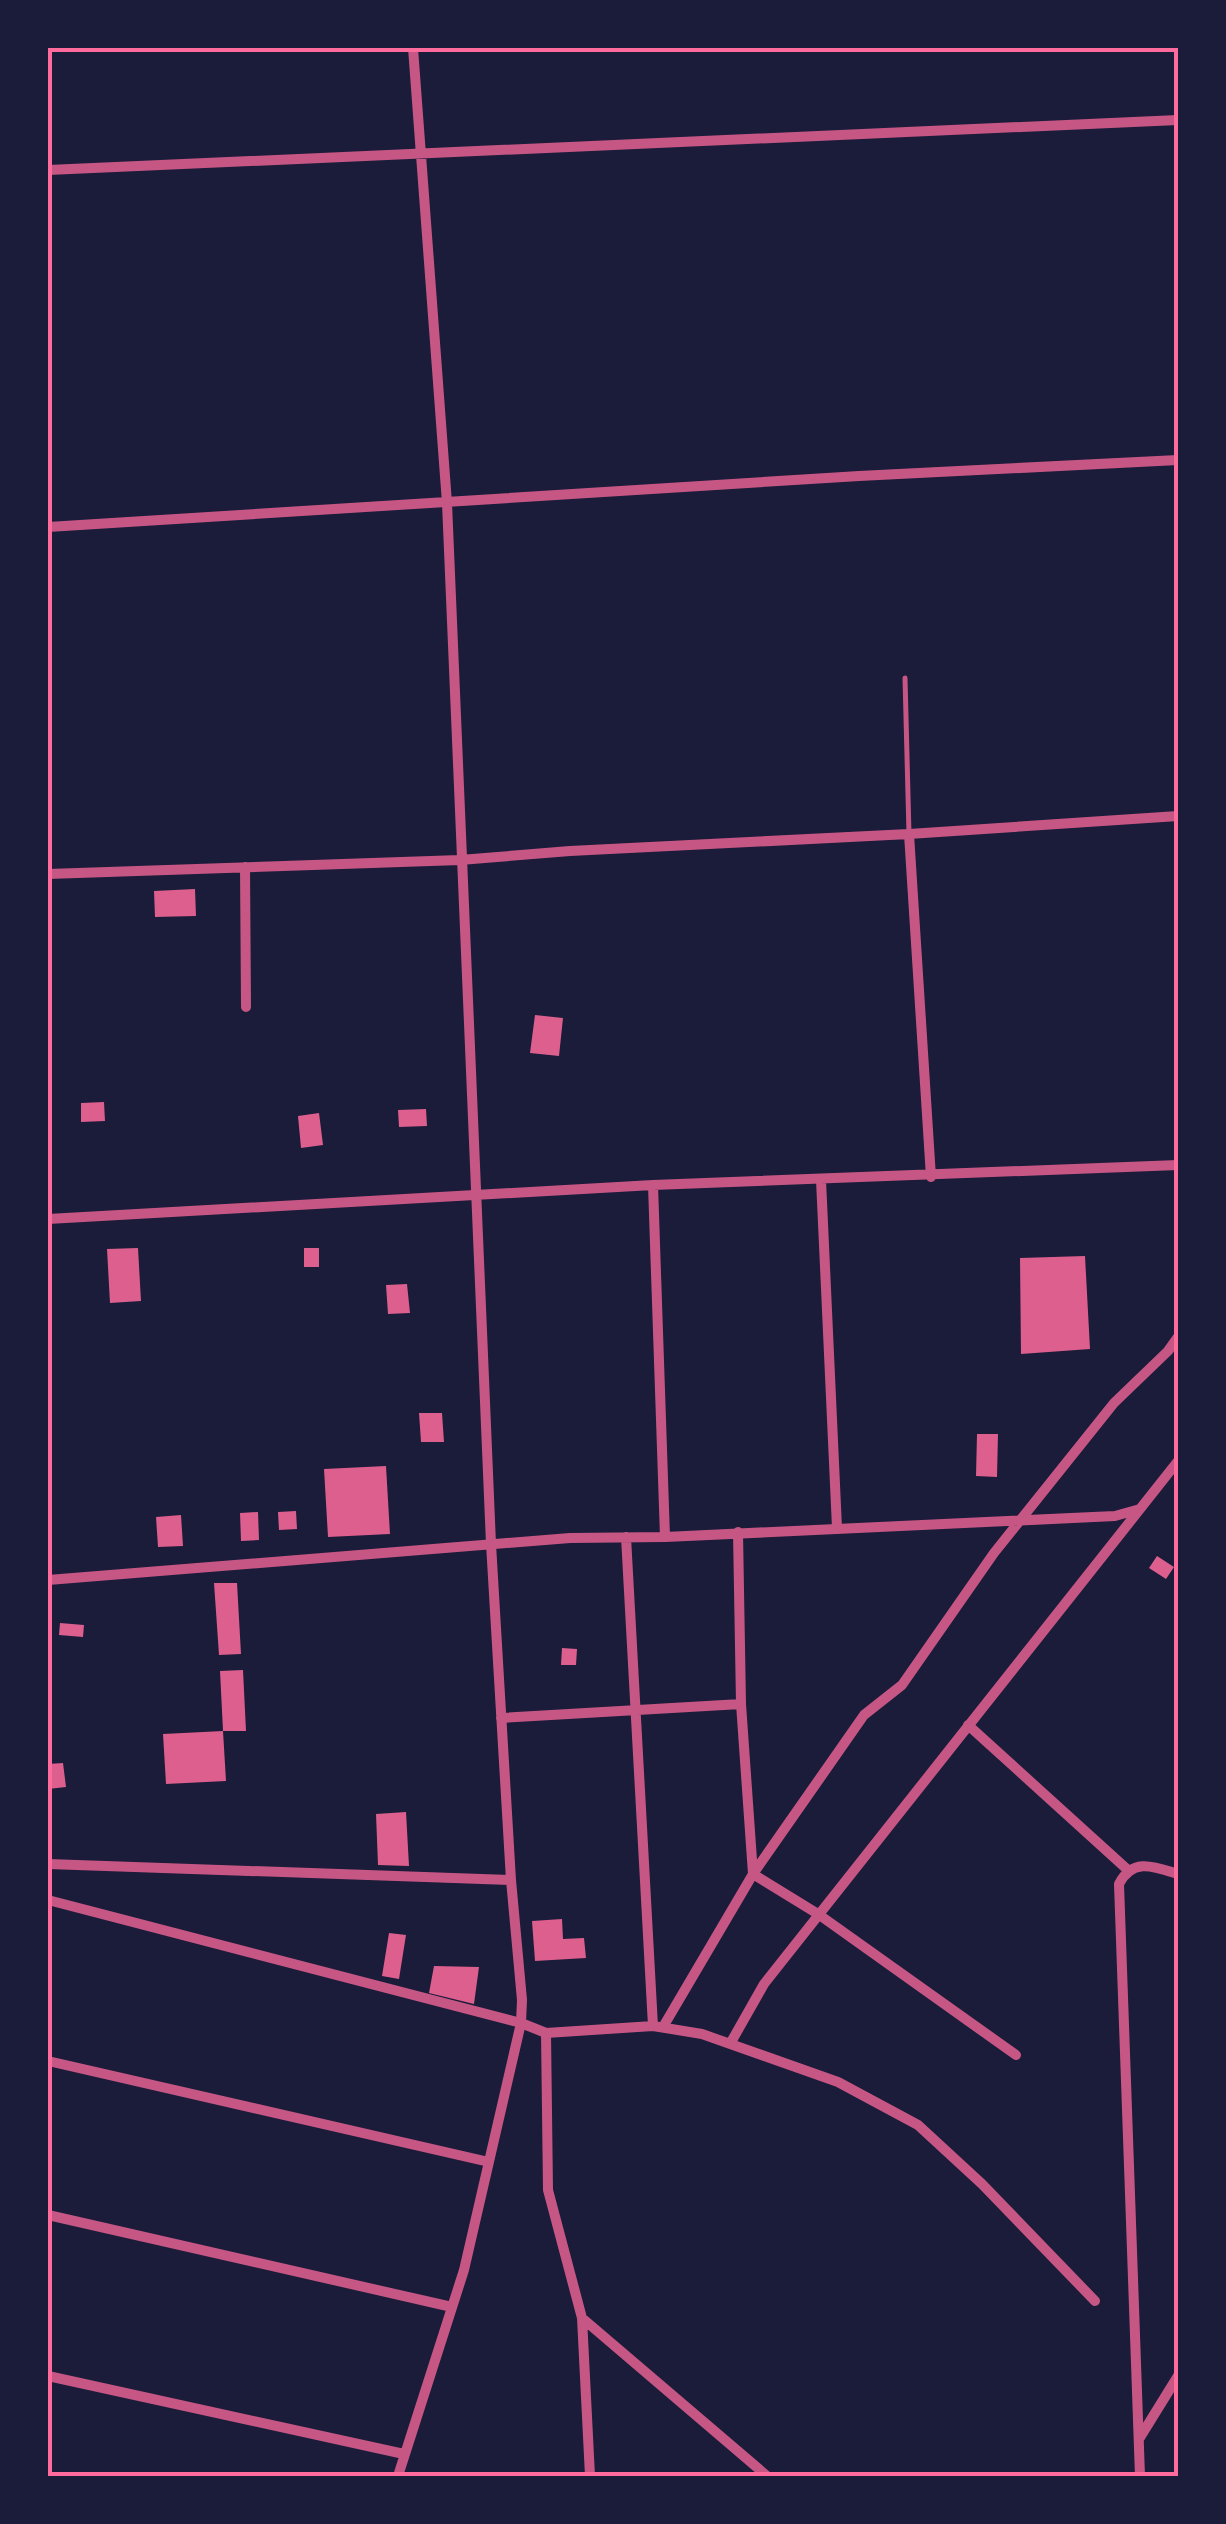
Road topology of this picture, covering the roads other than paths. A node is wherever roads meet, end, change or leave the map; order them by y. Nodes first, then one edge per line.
1 (413, 48) edge
2 (1178, 120) edge
3 (420, 152) junction
4 (48, 170) edge
5 (1178, 460) edge
6 (447, 503) junction
7 (48, 527) edge
8 (905, 678) dead end
9 (1178, 816) edge
10 (909, 834) junction
11 (460, 860) junction
12 (245, 867) junction
13 (48, 874) edge
14 (246, 1007) dead end
15 (1178, 1165) edge
16 (931, 1177) junction
17 (821, 1180) junction
18 (653, 1186) junction
19 (478, 1194) junction
20 (48, 1219) edge
21 (1178, 1336) edge
22 (1178, 1460) edge
23 (1174, 1475) edge
24 (1140, 1509) junction
25 (1023, 1519) junction
26 (837, 1528) junction
27 (738, 1532) junction
28 (626, 1537) junction
29 (665, 1537) junction
30 (491, 1544) junction
31 (48, 1580) edge
32 (741, 1704) junction
33 (636, 1712) junction
34 (501, 1718) junction
35 (968, 1724) junction
36 (48, 1864) edge
37 (1129, 1871) junction
38 (753, 1874) junction
39 (1178, 1874) edge
40 (511, 1880) junction
41 (48, 1900) edge
42 (818, 1914) junction
43 (521, 2023) junction
44 (658, 2027) junction
45 (546, 2033) junction
46 (730, 2044) junction
47 (1016, 2056) dead end
48 (48, 2061) edge
49 (489, 2162) junction
50 (48, 2216) edge
51 (1095, 2302) dead end
52 (452, 2307) junction
53 (582, 2318) junction
54 (48, 2376) edge
55 (1178, 2376) edge
56 (1139, 2440) junction
57 (404, 2454) junction
58 (398, 2476) edge
59 (590, 2476) edge
60 (768, 2476) edge
61 (1140, 2476) edge

1 - 3 street
2 - 3 street
3 - 4 street
3 - 6 street
5 - 6 street
6 - 7 street
6 - 11 street
8 - 10 lane
9 - 10 street
10 - 11 street
10 - 16 street
11 - 12 street
11 - 19 street
12 - 13 street
12 - 14 street
15 - 16 street
16 - 17 street
17 - 18 street
17 - 26 street
18 - 19 street
18 - 29 street
19 - 20 street
19 - 30 street
21 - 25 street
22 - 23 street
23 - 24 street
24 - 25 street
24 - 35 street
25 - 26 street
25 - 38 street
26 - 27 street
27 - 29 street
27 - 32 street
28 - 29 street
28 - 30 street
28 - 33 street
30 - 31 street
30 - 34 street
32 - 33 street
32 - 38 street
33 - 34 street
33 - 44 street
34 - 40 street
35 - 37 street
35 - 42 street
36 - 40 street
37 - 39 street
37 - 56 street
38 - 42 street
38 - 44 street
40 - 43 street
41 - 43 street
42 - 46 street
42 - 47 street
43 - 45 street
43 - 49 street
44 - 45 street
44 - 46 street
45 - 53 street
46 - 51 street
48 - 49 street
49 - 52 street
50 - 52 street
52 - 57 street
53 - 59 street
53 - 60 street
54 - 57 street
55 - 56 street
56 - 61 street
57 - 58 street

